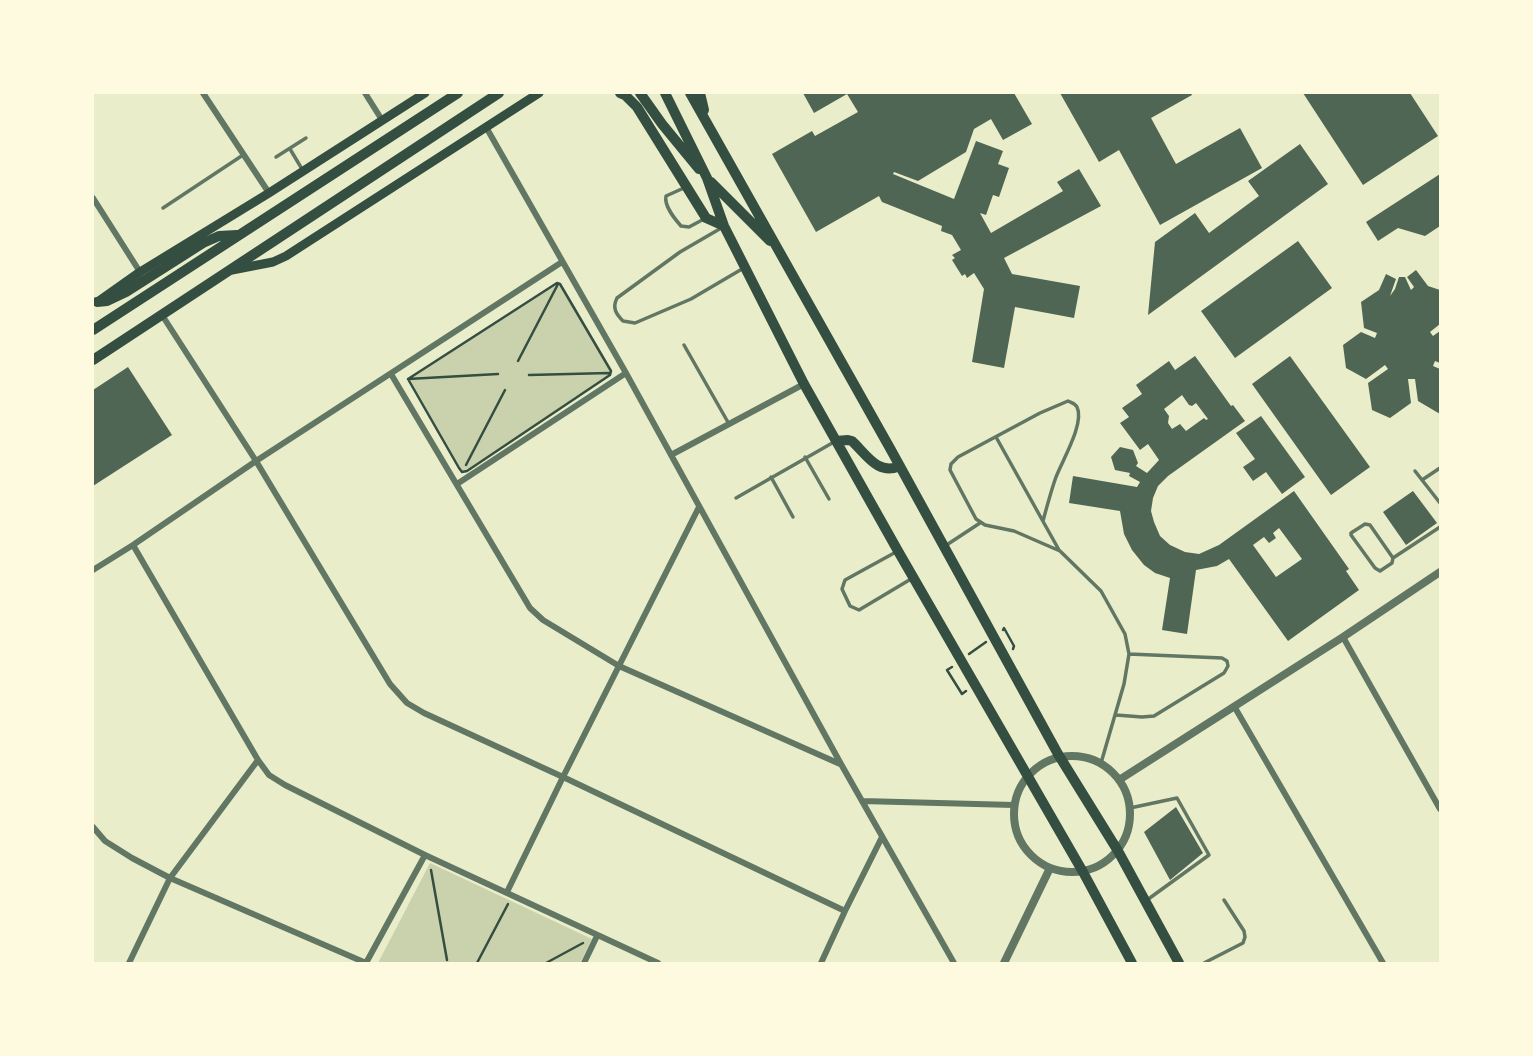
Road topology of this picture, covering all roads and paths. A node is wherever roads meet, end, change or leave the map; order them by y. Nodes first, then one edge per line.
1 (203, 93) edge
2 (365, 93) edge
3 (425, 93) edge
4 (458, 93) edge
5 (499, 93) edge
6 (620, 93) edge
7 (640, 93) edge
8 (656, 93) edge
9 (665, 93) edge
10 (690, 93) edge
11 (700, 93) edge
12 (536, 94) edge
13 (382, 120) junction
14 (678, 121) junction
15 (708, 124) junction
16 (486, 127) junction
17 (306, 138) dead end
18 (289, 148) junction
19 (243, 155) junction
20 (276, 157) dead end
21 (303, 171) junction
22 (707, 178) junction
23 (687, 187) junction
24 (269, 193) junction
25 (93, 198) edge
26 (163, 208) dead end
27 (706, 218) junction
28 (724, 226) junction
29 (239, 235) junction
30 (778, 249) junction
31 (562, 261) junction
32 (745, 267) junction
33 (230, 270) junction
34 (140, 272) junction
35 (559, 283) junction
36 (95, 304) edge
37 (162, 315) junction
38 (93, 331) edge
39 (684, 345) dead end
40 (93, 360) edge
41 (518, 362) dead end
42 (612, 373) junction
43 (626, 373) junction
44 (391, 374) junction
45 (498, 374) dead end
46 (528, 375) dead end
47 (408, 379) junction
48 (804, 384) junction
49 (505, 390) dead end
50 (729, 424) junction
51 (996, 437) junction
52 (836, 441) junction
53 (671, 455) junction
54 (805, 457) junction
55 (256, 461) junction
56 (900, 466) junction
57 (1440, 468) edge
58 (1415, 471) dead end
59 (462, 472) junction
60 (771, 477) junction
61 (1423, 480) junction
62 (457, 484) junction
63 (736, 498) dead end
64 (829, 499) dead end
65 (1440, 503) edge
66 (699, 507) junction
67 (793, 517) dead end
68 (1043, 521) junction
69 (980, 523) junction
70 (1440, 527) edge
71 (133, 545) junction
72 (943, 547) junction
73 (898, 551) junction
74 (1060, 551) junction
75 (1394, 558) junction
76 (93, 570) edge
77 (1440, 572) edge
78 (913, 578) junction
79 (1004, 628) dead end
80 (995, 635) dead end
81 (1343, 637) junction
82 (985, 642) dead end
83 (1129, 654) junction
84 (966, 656) dead end
85 (957, 663) dead end
86 (619, 666) junction
87 (975, 687) junction
88 (1234, 706) junction
89 (1116, 715) junction
90 (1060, 757) junction
91 (258, 760) junction
92 (1101, 763) junction
93 (841, 764) junction
94 (563, 777) junction
95 (1027, 777) junction
96 (1119, 780) junction
97 (862, 802) junction
98 (1014, 805) junction
99 (1130, 808) junction
100 (1440, 809) edge
101 (93, 827) edge
102 (882, 837) junction
103 (1118, 852) junction
104 (425, 855) junction
105 (1049, 868) junction
106 (1083, 872) junction
107 (424, 874) dead end
108 (170, 878) junction
109 (508, 892) junction
110 (510, 900) dead end
111 (1224, 900) dead end
112 (1145, 901) junction
113 (845, 911) junction
114 (595, 937) junction
115 (447, 960) dead end
116 (129, 963) edge
117 (366, 963) edge
118 (477, 963) edge
119 (546, 963) edge
120 (584, 963) edge
121 (658, 963) edge
122 (821, 963) edge
123 (954, 963) edge
124 (1004, 963) edge
125 (1132, 963) edge
126 (1179, 963) edge
127 (1204, 963) edge
128 (1382, 963) edge

1 - 19 street
2 - 13 street
3 - 13 main road
4 - 29 highway
5 - 33 highway
6 - 23 main road
7 - 22 main road
8 - 14 main road
9 - 14 main road
10 - 15 main road
11 - 15 main road
12 - 16 main road
13 - 21 main road
14 - 22 main road
15 - 30 main road
16 - 31 street
16 - 33 main road
17 - 18 lane
18 - 20 lane
18 - 21 lane
19 - 24 street
19 - 26 lane
21 - 24 main road
22 - 28 main road
22 - 30 main road
23 - 27 main road
23 - 27 lane
24 - 34 main road
25 - 34 street
27 - 28 main road
28 - 32 main road
28 - 32 lane
29 - 36 highway
29 - 38 highway
30 - 56 main road
31 - 43 street
31 - 44 street
32 - 48 main road
33 - 37 highway
34 - 36 main road
35 - 41 path
35 - 42 path
35 - 47 path
37 - 40 highway
37 - 55 street
39 - 50 lane
42 - 46 path
42 - 59 path
43 - 53 street
43 - 62 street
44 - 55 street
44 - 62 street
45 - 47 path
47 - 59 path
48 - 50 street
48 - 52 main road
49 - 59 path
50 - 53 street
51 - 68 lane
51 - 68 lane
51 - 69 lane
52 - 54 lane
52 - 56 main road
52 - 73 main road
53 - 66 street
54 - 60 lane
54 - 64 lane
55 - 71 street
55 - 94 street
56 - 72 main road
57 - 61 lane
58 - 61 lane
60 - 63 lane
60 - 67 lane
61 - 65 lane
62 - 86 street
66 - 86 street
66 - 93 street
68 - 74 lane
69 - 72 lane
69 - 74 lane
70 - 75 lane
71 - 76 street
71 - 91 street
72 - 90 main road
73 - 78 main road
73 - 78 lane
74 - 83 lane
75 - 75 lane
77 - 81 street
78 - 87 main road
79 - 80 path
81 - 88 street
81 - 100 street
82 - 84 path
83 - 89 lane
83 - 89 lane
85 - 87 path
86 - 93 street
86 - 94 street
87 - 95 main road
88 - 96 street
88 - 128 street
89 - 92 lane
90 - 92 street
90 - 95 street
90 - 103 main road
91 - 104 street
91 - 108 street
92 - 96 street
93 - 97 street
94 - 109 street
94 - 113 street
95 - 98 street
95 - 106 main road
96 - 99 street
97 - 98 street
97 - 102 street
98 - 105 street
99 - 103 street
99 - 112 lane
101 - 108 street
102 - 113 street
102 - 123 street
103 - 106 street
103 - 112 main road
104 - 109 street
104 - 117 street
105 - 106 street
105 - 124 street
106 - 125 main road
107 - 115 path
108 - 116 street
108 - 117 street
109 - 114 street
110 - 118 path
111 - 127 lane
112 - 126 main road
113 - 122 street
114 - 119 path
114 - 120 street
114 - 121 street

